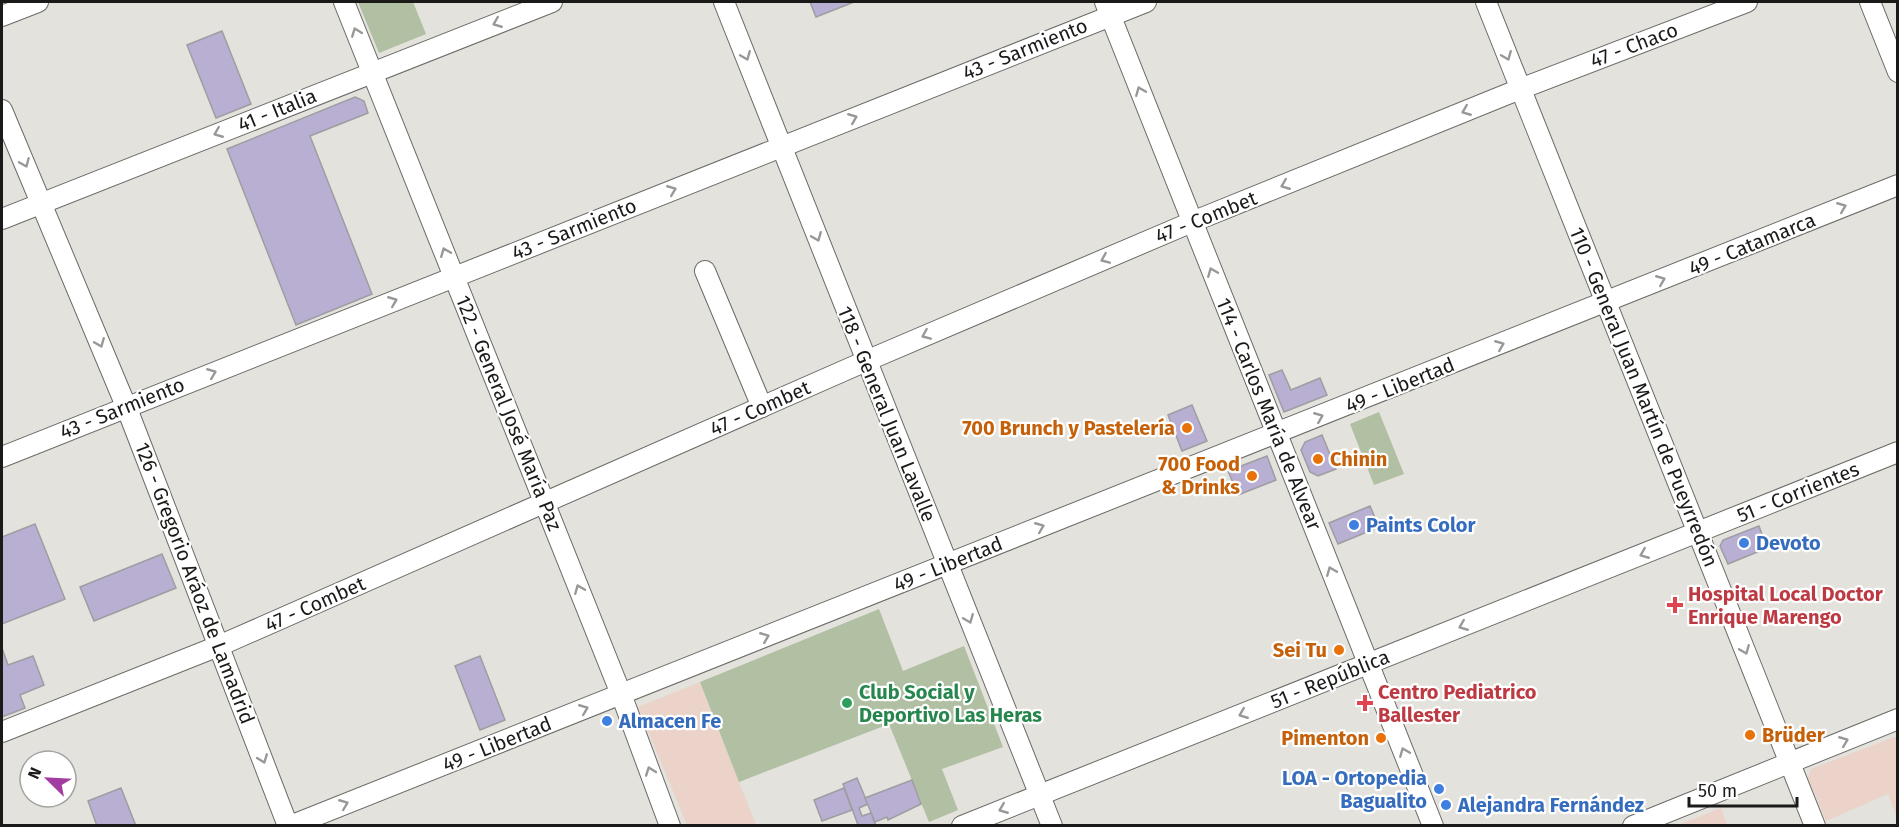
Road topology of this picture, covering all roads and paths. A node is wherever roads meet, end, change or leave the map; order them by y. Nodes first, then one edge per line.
1 (38, 2) edge
2 (344, 2) edge
3 (552, 2) edge
4 (724, 2) edge
5 (1146, 2) edge
6 (1486, 2) edge
7 (1748, 2) edge
8 (1870, 2) edge
9 (1107, 9) edge
10 (2, 16) edge
11 (1898, 72) edge
12 (372, 73) junction
13 (1520, 89) junction
14 (2, 110) edge
15 (782, 147) junction
16 (1898, 185) edge
17 (42, 203) junction
18 (2, 219) edge
19 (1192, 222) junction
20 (705, 271) dead end
21 (455, 276) junction
22 (1607, 302) junction
23 (866, 361) junction
24 (126, 406) junction
25 (762, 406) junction
26 (1277, 433) junction
27 (1898, 452) edge
28 (2, 457) edge
29 (545, 503) junction
30 (1698, 532) junction
31 (947, 564) junction
32 (220, 645) junction
33 (1368, 663) junction
34 (621, 694) junction
35 (1898, 719) edge
36 (2, 732) edge
37 (1790, 762) junction
38 (1040, 794) junction
39 (289, 825) edge
40 (670, 825) edge
41 (962, 825) edge
42 (1052, 825) edge
43 (1433, 825) edge
44 (1632, 825) edge
45 (1815, 825) edge

1 - 10 street
12 -> 2 street, 122 - General José María Paz
3 -> 12 street, 41 - Italia
4 -> 15 street, 118 - General Juan Lavalle
5 - 9 street, 43 - Sarmiento
6 -> 13 street, 110 - General Juan Martín de Pueyrredón
7 - 13 street, 47 - Chaco
8 - 11 street
15 -> 9 street, 43 - Sarmiento
19 -> 9 street, 114 - Carlos María de Alvear
12 -> 17 street, 41 - Italia
21 -> 12 street, 122 - General José María Paz
13 -> 19 street, 47 - Combet
13 - 22 street, 110 - General Juan Martín de Pueyrredón
14 -> 17 street, 126 - Gregorio Aráoz de Lamadrid
21 -> 15 street, 43 - Sarmiento
15 -> 23 street, 118 - General Juan Lavalle
22 -> 16 street, 49 - Catamarca
17 - 18 street, 41 - Italia
17 -> 24 street, 126 - Gregorio Aráoz de Lamadrid
19 -> 23 street, 47 - Combet
26 -> 19 street, 114 - Carlos María de Alvear
20 - 25 street
24 -> 21 street, 43 - Sarmiento
21 - 29 street, 122 - General José María Paz
26 -> 22 street, 49 - Libertad
22 - 30 street, 110 - General Juan Martín de Pueyrredón
23 - 25 street, 47 - Combet
23 - 31 street, 118 - General Juan Lavalle
24 - 28 street, 43 - Sarmiento
24 - 32 street, 126 - Gregorio Aráoz de Lamadrid
25 - 29 street, 47 - Combet
31 -> 26 street, 49 - Libertad
33 -> 26 street, 114 - Carlos María de Alvear
27 - 30 street, 51 - Corrientes
29 - 32 street, 47 - Combet
34 -> 29 street, 122 - General José María Paz
30 -> 33 street, 51 - República
30 -> 37 street, 110 - General Juan Martín de Pueyrredón
34 -> 31 street, 49 - Libertad
31 -> 38 street, 118 - General Juan Lavalle
32 - 36 street, 47 - Combet
32 -> 39 street, 126 - Gregorio Aráoz de Lamadrid
33 -> 38 street, 51 - República
43 -> 33 street, 114 - Carlos María de Alvear
39 -> 34 street, 49 - Libertad
40 -> 34 street, 122 - General José María Paz
37 -> 35 street
37 - 44 street
37 - 45 street, 110 - General Juan Martín de Pueyrredón
38 -> 41 street, 51 - República
38 - 42 street, 118 - General Juan Lavalle

